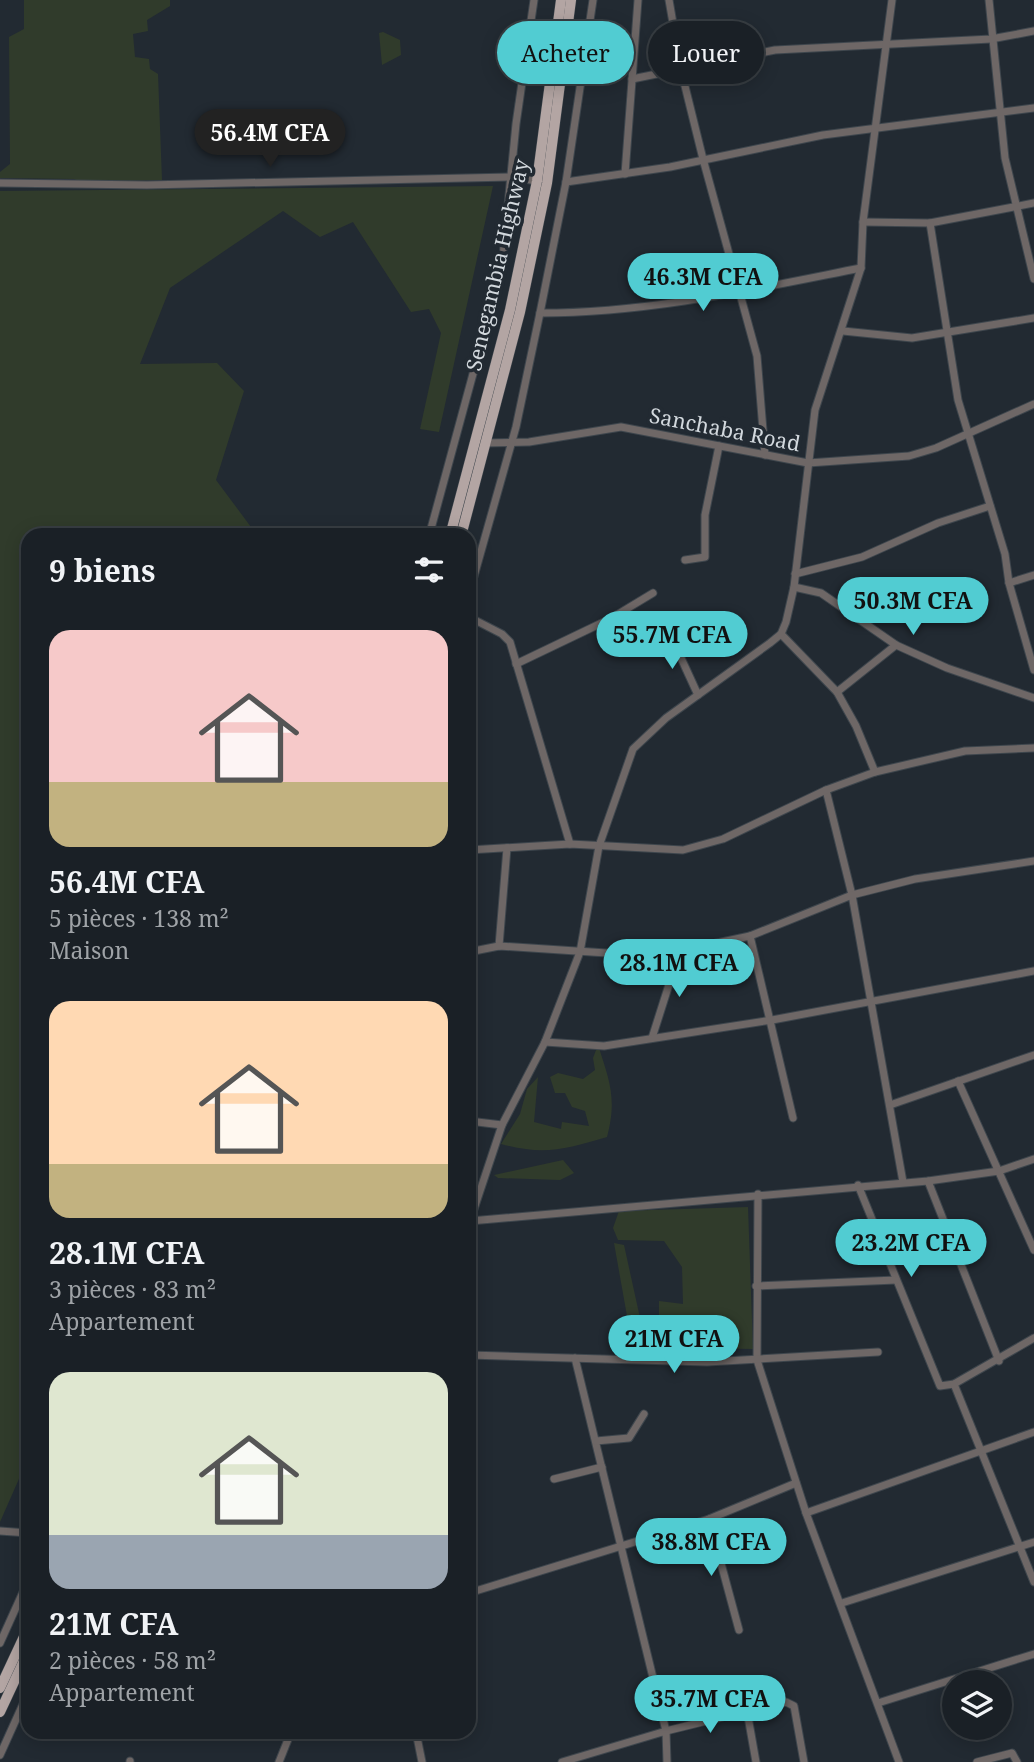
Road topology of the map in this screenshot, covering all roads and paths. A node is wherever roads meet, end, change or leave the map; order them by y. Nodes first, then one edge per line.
1 (534, 0) edge
2 (561, 0) edge
3 (571, 0) edge
4 (593, 0) edge
5 (638, 0) edge
6 (669, 0) edge
7 (892, 0) edge
8 (989, 0) edge
9 (673, 21) edge
10 (1034, 32) edge
11 (991, 39) junction
12 (886, 43) junction
13 (764, 52) edge
14 (634, 53) edge
15 (632, 84) edge
16 (684, 84) edge
17 (1034, 108) edge
18 (1000, 114) junction
19 (875, 127) junction
20 (702, 159) junction
21 (625, 174) junction
22 (512, 177) junction
23 (537, 181) junction
24 (566, 182) junction
25 (0, 183) edge
26 (1034, 203) edge
27 (1016, 207) junction
28 (863, 222) junction
29 (930, 223) junction
30 (861, 268) junction
31 (1034, 279) edge
32 (741, 291) junction
33 (540, 313) junction
34 (1034, 318) edge
35 (842, 331) junction
36 (946, 333) junction
37 (1034, 404) edge
38 (969, 434) junction
39 (484, 443) junction
40 (510, 443) junction
41 (719, 446) junction
42 (765, 455) junction
43 (808, 463) junction
44 (990, 506) junction
45 (431, 528) edge
46 (452, 528) edge
47 (463, 528) edge
48 (685, 560) dead end
49 (476, 568) edge
50 (795, 574) junction
51 (1034, 575) edge
52 (1009, 583) junction
53 (794, 587) junction
54 (653, 593) dead end
55 (476, 621) edge
56 (726, 621) dead end
57 (781, 634) junction
58 (646, 644) dead end
59 (896, 645) junction
60 (677, 649) junction
61 (516, 664) junction
62 (1034, 670) edge
63 (837, 692) junction
64 (698, 695) junction
65 (1034, 698) edge
66 (1034, 748) edge
67 (875, 772) junction
68 (826, 790) junction
69 (570, 844) junction
70 (599, 846) junction
71 (507, 848) junction
72 (476, 850) edge
73 (1034, 861) edge
74 (852, 895) junction
75 (750, 936) junction
76 (499, 946) junction
77 (680, 950) junction
78 (476, 951) edge
79 (580, 952) junction
80 (1034, 971) edge
81 (871, 1001) junction
82 (772, 1020) junction
83 (652, 1038) junction
84 (545, 1042) junction
85 (1034, 1055) edge
86 (958, 1081) junction
87 (890, 1105) junction
88 (793, 1118) dead end
89 (476, 1122) edge
90 (502, 1125) junction
91 (1034, 1159) edge
92 (999, 1171) junction
93 (928, 1181) junction
94 (903, 1182) junction
95 (858, 1185) junction
96 (758, 1194) junction
97 (476, 1204) edge
98 (476, 1221) edge
99 (1034, 1250) edge
100 (896, 1280) junction
101 (756, 1286) junction
102 (1034, 1338) edge
103 (878, 1352) dead end
104 (476, 1355) edge
105 (575, 1357) junction
106 (757, 1360) junction
107 (999, 1361) junction
108 (954, 1384) junction
109 (644, 1414) dead end
110 (1034, 1432) edge
111 (596, 1441) junction
112 (983, 1451) junction
113 (602, 1467) junction
114 (554, 1479) dead end
115 (796, 1483) junction
116 (806, 1513) junction
117 (709, 1519) junction
118 (0, 1531) edge
119 (21, 1532) edge
120 (1034, 1542) edge
121 (1022, 1546) junction
122 (622, 1548) junction
123 (1034, 1582) edge
124 (476, 1591) edge
125 (21, 1596) edge
126 (842, 1603) junction
127 (739, 1630) dead end
128 (0, 1643) edge
129 (21, 1643) edge
130 (1034, 1654) edge
131 (21, 1667) edge
132 (0, 1688) edge
133 (878, 1703) junction
134 (21, 1708) edge
135 (0, 1712) edge
136 (747, 1712) junction
137 (666, 1731) junction
138 (288, 1739) edge
139 (417, 1739) edge
140 (0, 1755) edge
141 (279, 1762) edge
142 (422, 1762) edge
143 (562, 1762) edge
144 (667, 1762) edge
145 (756, 1762) edge
146 (804, 1762) edge
147 (899, 1762) edge
148 (977, 1762) edge
149 (1017, 1762) edge

1 - 22 street
2 - 23 main road, Senegambia Highway
3 - 39 main road, Senegambia Highway
4 - 24 street
5 - 14 street
6 - 9 street
7 - 12 street
8 - 11 street
10 - 11 street
11 - 12 street
11 - 18 street
12 - 13 street
12 - 19 street
15 - 21 street
16 - 20 street
17 - 18 street
18 - 19 street
18 - 27 street
19 - 20 street
19 - 28 street
20 - 21 street
20 - 32 street
21 - 24 street
22 - 23 street
22 - 25 street
22 - 45 street
23 - 46 main road, Senegambia Highway
24 - 33 street
26 - 27 street
27 - 29 street
27 - 31 street
28 - 29 street
28 - 30 street
29 - 36 street
30 - 32 street
30 - 35 street
32 - 33 street
32 - 42 street
33 - 40 street
34 - 36 street
35 - 36 street
35 - 43 street
36 - 38 street
37 - 38 street, Sanchaba Road
38 - 43 street, Sanchaba Road
38 - 44 street
39 - 40 street, Sanchaba Road
39 - 47 main road, Senegambia Highway
40 - 41 street, Sanchaba Road
40 - 49 street
41 - 42 street, Sanchaba Road
41 - 48 street
42 - 43 street, Sanchaba Road
43 - 50 street
44 - 50 street
44 - 52 street
50 - 53 street
51 - 52 street
52 - 62 street
53 - 57 street
53 - 59 street
54 - 61 street
55 - 61 street
56 - 60 street
57 - 63 street
57 - 64 street
58 - 60 street
59 - 63 street
59 - 65 street
60 - 64 street
61 - 69 street
63 - 67 street
64 - 70 street
66 - 67 street
67 - 68 street
68 - 70 street
68 - 74 street
69 - 70 street
69 - 71 street
70 - 79 street
71 - 72 street
71 - 76 street
73 - 74 street
74 - 75 street
74 - 81 street
75 - 77 street
75 - 82 street
76 - 78 street
76 - 79 street
77 - 79 street
77 - 83 street
79 - 84 street
80 - 81 street
81 - 82 street
81 - 87 street
82 - 83 street
82 - 88 street
83 - 84 street
84 - 90 street
85 - 86 street
86 - 87 street
86 - 92 street
87 - 94 street
89 - 90 street
90 - 97 street
91 - 92 street
92 - 93 street
92 - 99 street
93 - 94 street
93 - 107 street
94 - 95 street
95 - 96 street
95 - 100 street
96 - 98 street
96 - 101 street
100 - 101 street
100 - 108 street
101 - 106 street
102 - 107 street
103 - 106 street
104 - 105 street
105 - 106 street
105 - 111 street
106 - 115 street
107 - 108 street
108 - 112 street
109 - 111 street
110 - 112 street
111 - 113 street
112 - 116 street
112 - 121 street
113 - 114 street
113 - 122 street
115 - 116 street
115 - 117 street
116 - 126 street
117 - 122 street
117 - 127 street
118 - 119 street
120 - 121 street
121 - 123 street
121 - 126 street
122 - 124 street
122 - 137 street
125 - 128 street
126 - 133 street
129 - 132 main road
130 - 133 street
131 - 135 main road
133 - 147 street
134 - 140 street
136 - 137 street
136 - 145 street
136 - 146 street
137 - 143 street
137 - 144 street
138 - 141 street
139 - 142 street
148 - 149 street

